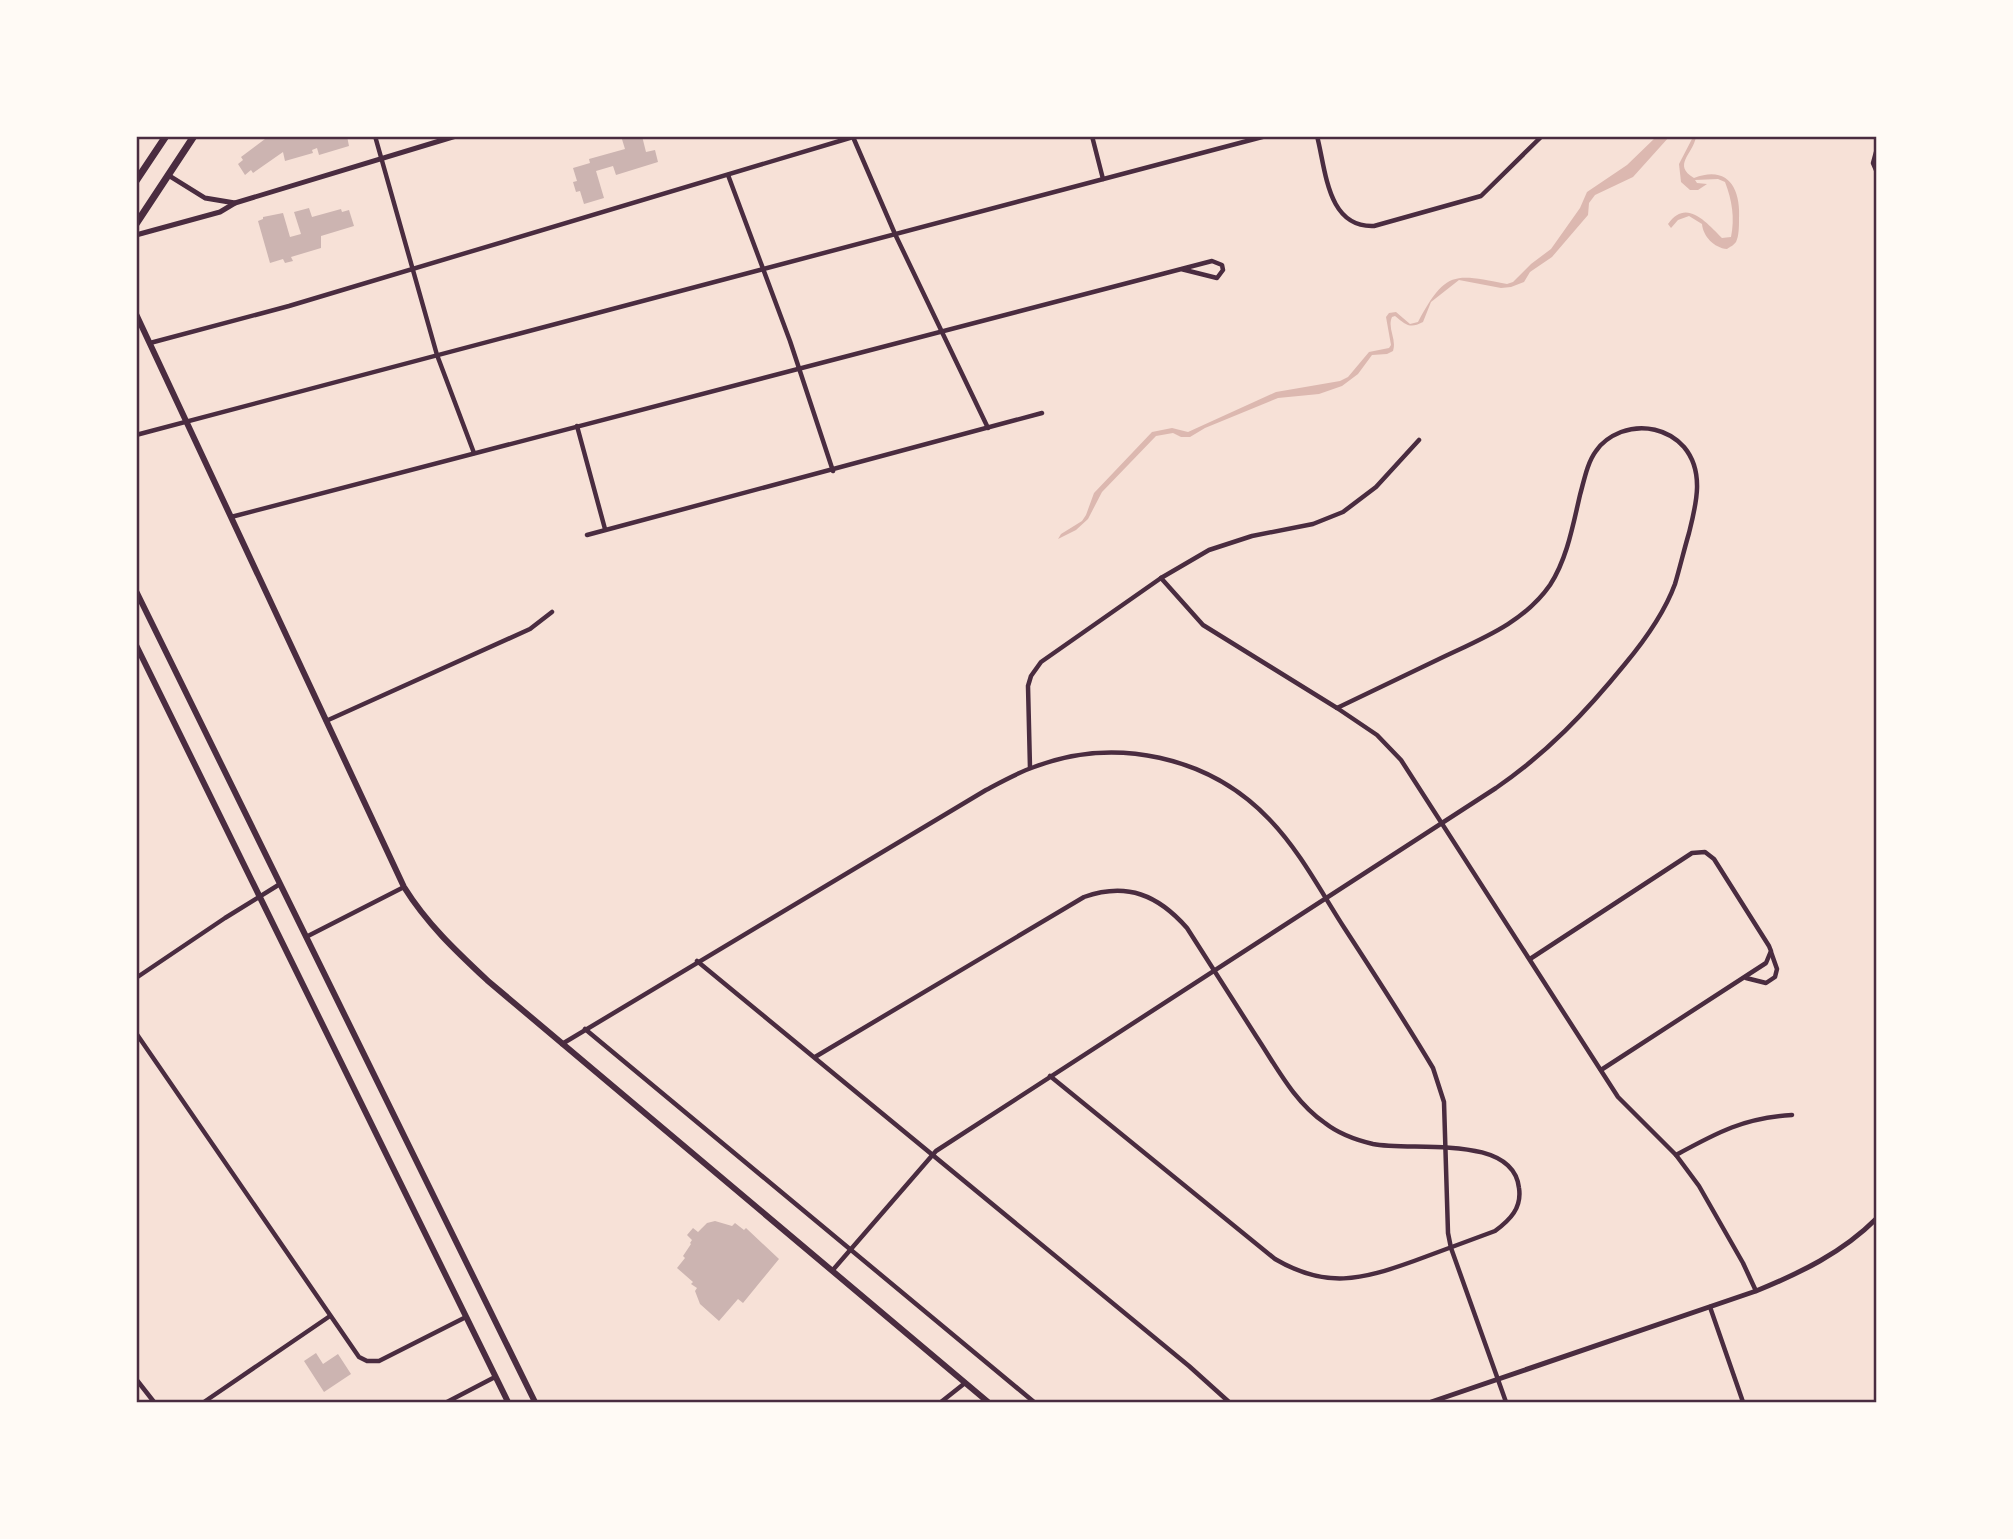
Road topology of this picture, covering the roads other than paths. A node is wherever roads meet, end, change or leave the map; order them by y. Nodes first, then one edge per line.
1 (166, 136) edge
2 (194, 136) edge
3 (375, 136) edge
4 (456, 136) edge
5 (1092, 136) edge
6 (1266, 136) edge
7 (1317, 136) edge
8 (1542, 136) edge
9 (853, 137) edge
10 (1877, 152) edge
11 (382, 158) junction
12 (1877, 170) edge
13 (169, 175) junction
14 (728, 175) junction
15 (1103, 179) junction
16 (137, 181) edge
17 (235, 203) junction
18 (136, 224) edge
19 (895, 234) junction
20 (136, 235) edge
21 (413, 269) junction
22 (1181, 269) junction
23 (764, 270) junction
24 (137, 317) edge
25 (940, 330) junction
26 (150, 343) junction
27 (437, 355) junction
28 (799, 368) junction
29 (1042, 414) dead end
30 (186, 422) junction
31 (577, 426) junction
32 (988, 428) junction
33 (136, 435) edge
34 (1419, 440) dead end
35 (474, 453) junction
36 (833, 471) junction
37 (230, 517) junction
38 (605, 529) junction
39 (587, 534) dead end
40 (1161, 578) junction
41 (136, 591) edge
42 (552, 612) dead end
43 (136, 645) edge
44 (1337, 708) junction
45 (326, 721) junction
46 (1030, 768) junction
47 (1442, 822) junction
48 (280, 884) junction
49 (404, 887) junction
50 (260, 897) junction
51 (1325, 898) junction
52 (306, 936) junction
53 (1771, 951) junction
54 (1530, 959) junction
55 (698, 961) junction
56 (1214, 970) junction
57 (136, 978) edge
58 (1745, 978) junction
59 (585, 1029) junction
60 (136, 1033) edge
61 (562, 1044) junction
62 (815, 1057) junction
63 (1601, 1070) junction
64 (1050, 1076) junction
65 (1792, 1115) dead end
66 (1446, 1149) junction
67 (932, 1154) junction
68 (1676, 1154) junction
69 (1877, 1219) edge
70 (1451, 1248) junction
71 (850, 1249) junction
72 (832, 1271) junction
73 (1756, 1291) junction
74 (1710, 1307) junction
75 (330, 1316) junction
76 (466, 1317) junction
77 (495, 1377) junction
78 (136, 1379) edge
79 (1497, 1379) junction
80 (965, 1383) junction
81 (153, 1402) edge
82 (204, 1402) edge
83 (447, 1402) edge
84 (508, 1402) edge
85 (535, 1402) edge
86 (941, 1402) edge
87 (988, 1402) edge
88 (1034, 1402) edge
89 (1229, 1402) edge
90 (1431, 1402) edge
91 (1506, 1402) edge
92 (1743, 1402) edge

1 - 16 main road
2 - 13 main road
3 - 11 street
4 - 11 street
5 - 15 street
6 - 15 street
7 - 8 street
9 - 14 street
9 - 19 street
10 - 12 street
11 - 17 street
11 - 21 street
13 - 17 street
13 - 18 main road
14 - 21 street
14 - 23 street
15 - 19 street
17 - 20 street
19 - 23 street
19 - 25 street
21 - 26 street
21 - 27 street
22 - 22 street
22 - 25 street
23 - 27 street
23 - 28 street
24 - 26 main road
25 - 28 street
25 - 32 street
26 - 30 main road
27 - 30 street
27 - 35 street
28 - 31 street
28 - 36 street
29 - 32 street
30 - 33 street
30 - 37 main road
31 - 35 street
31 - 38 street
32 - 36 street
34 - 40 street
35 - 37 street
36 - 38 street
37 - 45 main road
38 - 39 street
40 - 44 street
40 - 46 street
41 - 48 main road
42 - 45 street
43 - 50 main road
44 - 47 street
44 - 47 street
45 - 49 main road
46 - 51 street
46 - 55 street
47 - 51 street
47 - 54 street
48 - 50 street
48 - 52 main road
49 - 52 street
49 - 61 main road
50 - 57 street
50 - 76 main road
51 - 56 street
51 - 66 street
52 - 85 main road
53 - 54 street
53 - 58 street
53 - 58 street
54 - 63 street
55 - 59 street
55 - 62 street
56 - 62 street
56 - 64 street
56 - 66 street
58 - 63 street
59 - 61 street
59 - 71 street
60 - 75 street
61 - 72 main road
62 - 67 street
63 - 68 street
64 - 67 street
64 - 70 street
65 - 68 street
66 - 70 street
66 - 70 street
67 - 71 street
67 - 89 street
68 - 73 street
69 - 73 street
70 - 79 street
71 - 72 street
71 - 88 street
72 - 80 main road
73 - 74 street
74 - 79 street
74 - 92 street
75 - 76 street
75 - 82 street
76 - 77 main road
77 - 83 street
77 - 84 main road
78 - 81 street
79 - 90 street
79 - 91 street
80 - 86 street
80 - 87 main road

